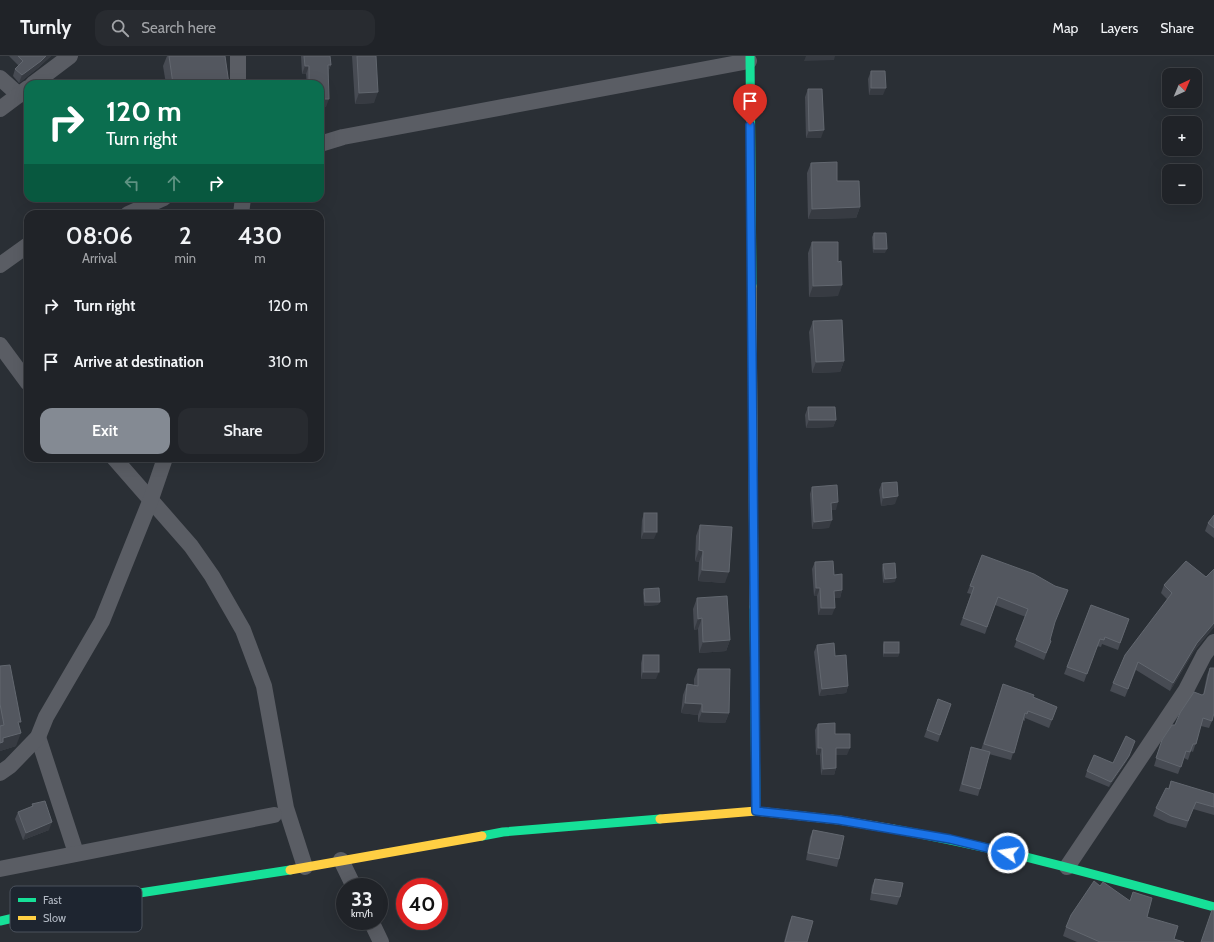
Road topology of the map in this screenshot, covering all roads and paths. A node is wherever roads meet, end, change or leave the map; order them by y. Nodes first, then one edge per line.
1 (70, 56) edge
2 (238, 56) edge
3 (749, 59) edge
4 (0, 78) edge
5 (38, 80) edge
6 (238, 80) edge
7 (23, 92) edge
8 (0, 109) edge
9 (324, 143) edge
10 (155, 202) edge
11 (137, 210) edge
12 (24, 248) edge
13 (0, 265) edge
14 (0, 345) edge
15 (24, 378) edge
16 (118, 462) edge
17 (164, 462) edge
18 (151, 499) junction
19 (1214, 642) edge
20 (38, 737) junction
21 (0, 773) edge
22 (756, 811) junction
23 (274, 815) dead end
24 (76, 852) junction
25 (341, 860) junction
26 (305, 867) junction
27 (1067, 867) junction
28 (0, 869) edge
29 (350, 878) edge
30 (142, 893) edge
31 (1214, 907) edge
32 (10, 919) edge
33 (0, 921) edge
34 (375, 930) edge
35 (381, 942) edge

1 - 5 street
2 - 6 street
3 - 9 street
3 - 22 street
4 - 7 street
7 - 8 street
10 - 11 street
12 - 13 street
14 - 15 street
16 - 18 street
17 - 18 street
18 - 20 street
18 - 26 street
19 - 27 street
20 - 21 street
20 - 24 street
22 - 25 street
22 - 27 street
23 - 24 street
24 - 28 street
25 - 26 street
25 - 29 street
26 - 30 street
27 - 31 street
32 - 33 street
34 - 35 street

